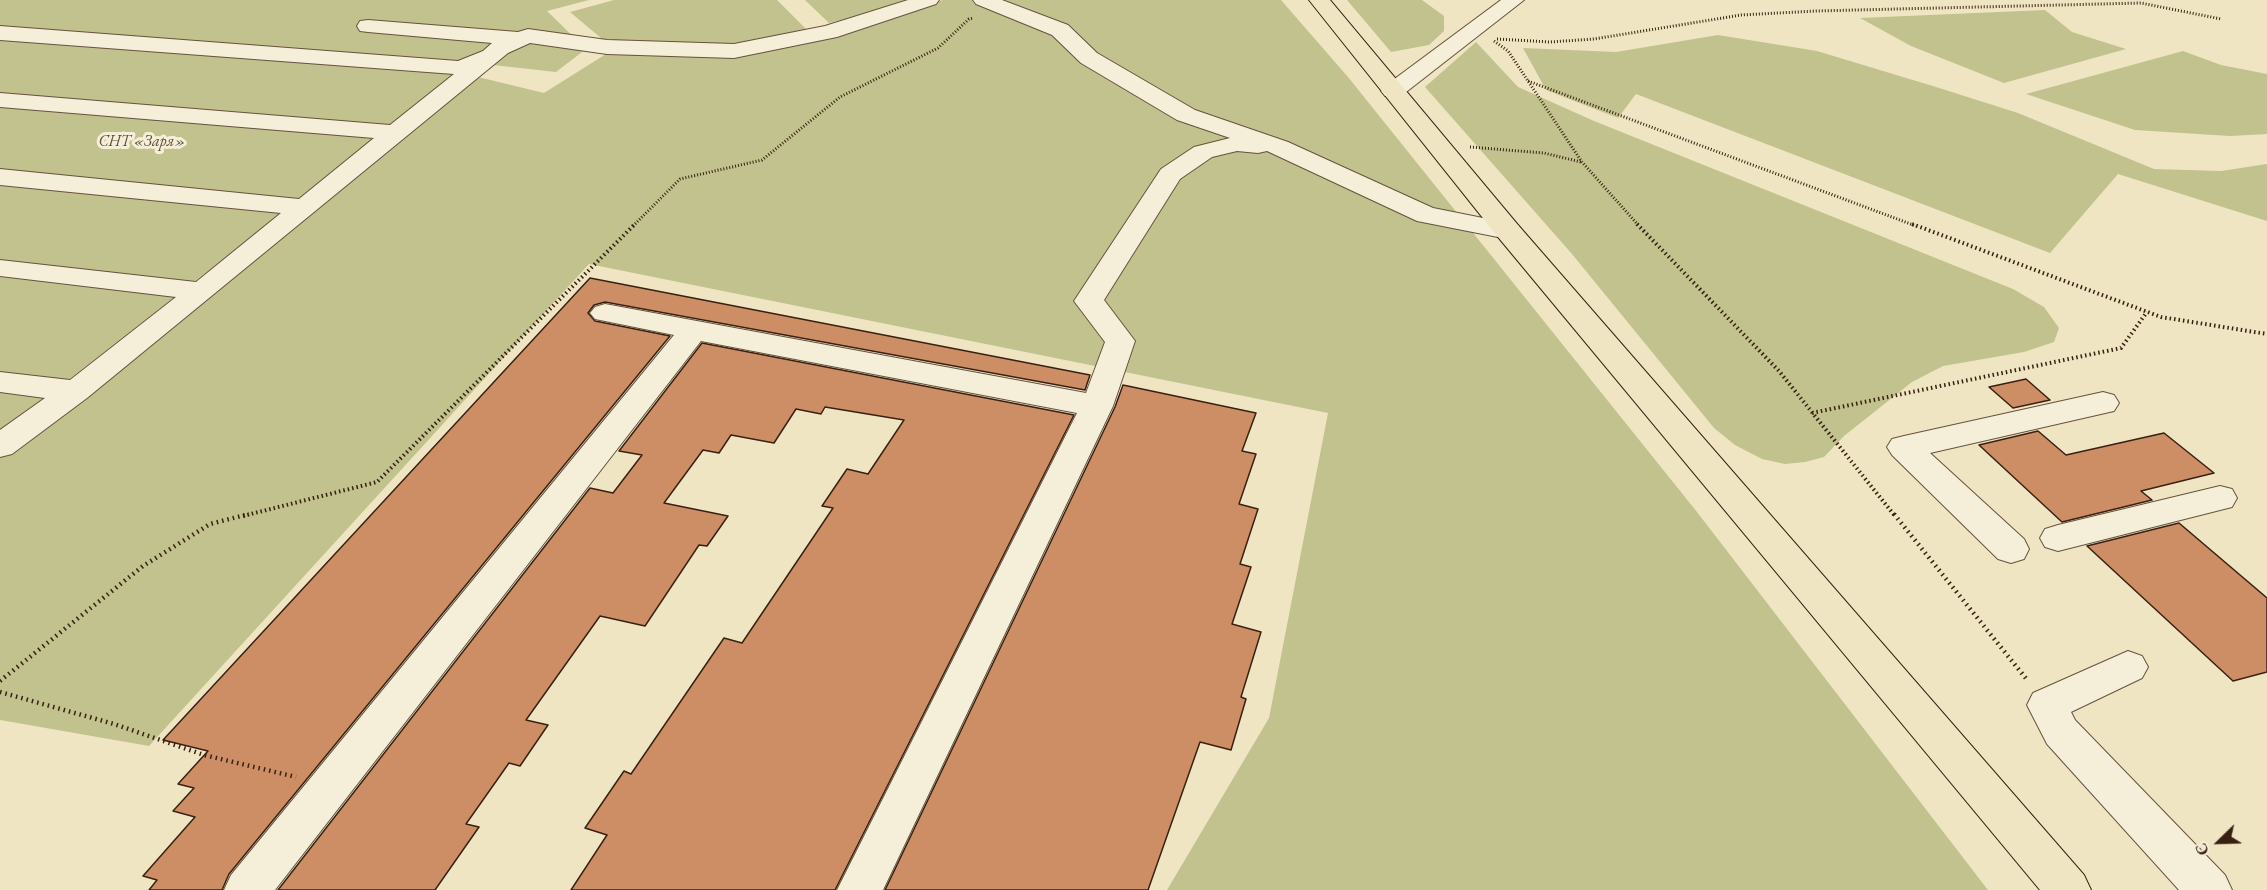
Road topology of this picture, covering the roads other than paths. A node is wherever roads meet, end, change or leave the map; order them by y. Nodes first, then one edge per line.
1 (929, 0) edge
2 (983, 0) edge
3 (1319, 0) edge
4 (1514, 0) edge
5 (368, 26) dead end
6 (0, 33) edge
7 (510, 43) junction
8 (1393, 90) junction
9 (0, 100) edge
10 (397, 133) junction
11 (1279, 147) junction
12 (0, 177) edge
13 (302, 207) junction
14 (1508, 231) junction
15 (0, 268) edge
16 (202, 291) junction
17 (605, 313) dead end
18 (694, 330) junction
19 (0, 382) edge
20 (76, 391) junction
21 (2103, 403) dead end
22 (1097, 406) junction
23 (0, 446) edge
24 (2220, 498) dead end
25 (2058, 538) dead end
26 (2011, 549) dead end
27 (2128, 667) dead end
28 (247, 890) edge
29 (860, 890) edge
30 (2068, 890) edge
31 (2209, 890) edge

1 - 7 lane
2 - 11 lane
3 - 8 main road
4 - 8 lane
5 - 7 lane
6 - 7 lane
7 - 10 lane
8 - 14 main road
9 - 10 lane
10 - 13 lane
11 - 14 lane
11 - 22 lane
12 - 13 lane
13 - 16 lane
14 - 30 main road
15 - 16 lane
16 - 20 lane
17 - 18 lane
18 - 22 lane
18 - 28 lane
19 - 20 lane
20 - 23 lane
21 - 26 lane
22 - 29 lane
24 - 25 lane
27 - 31 lane

